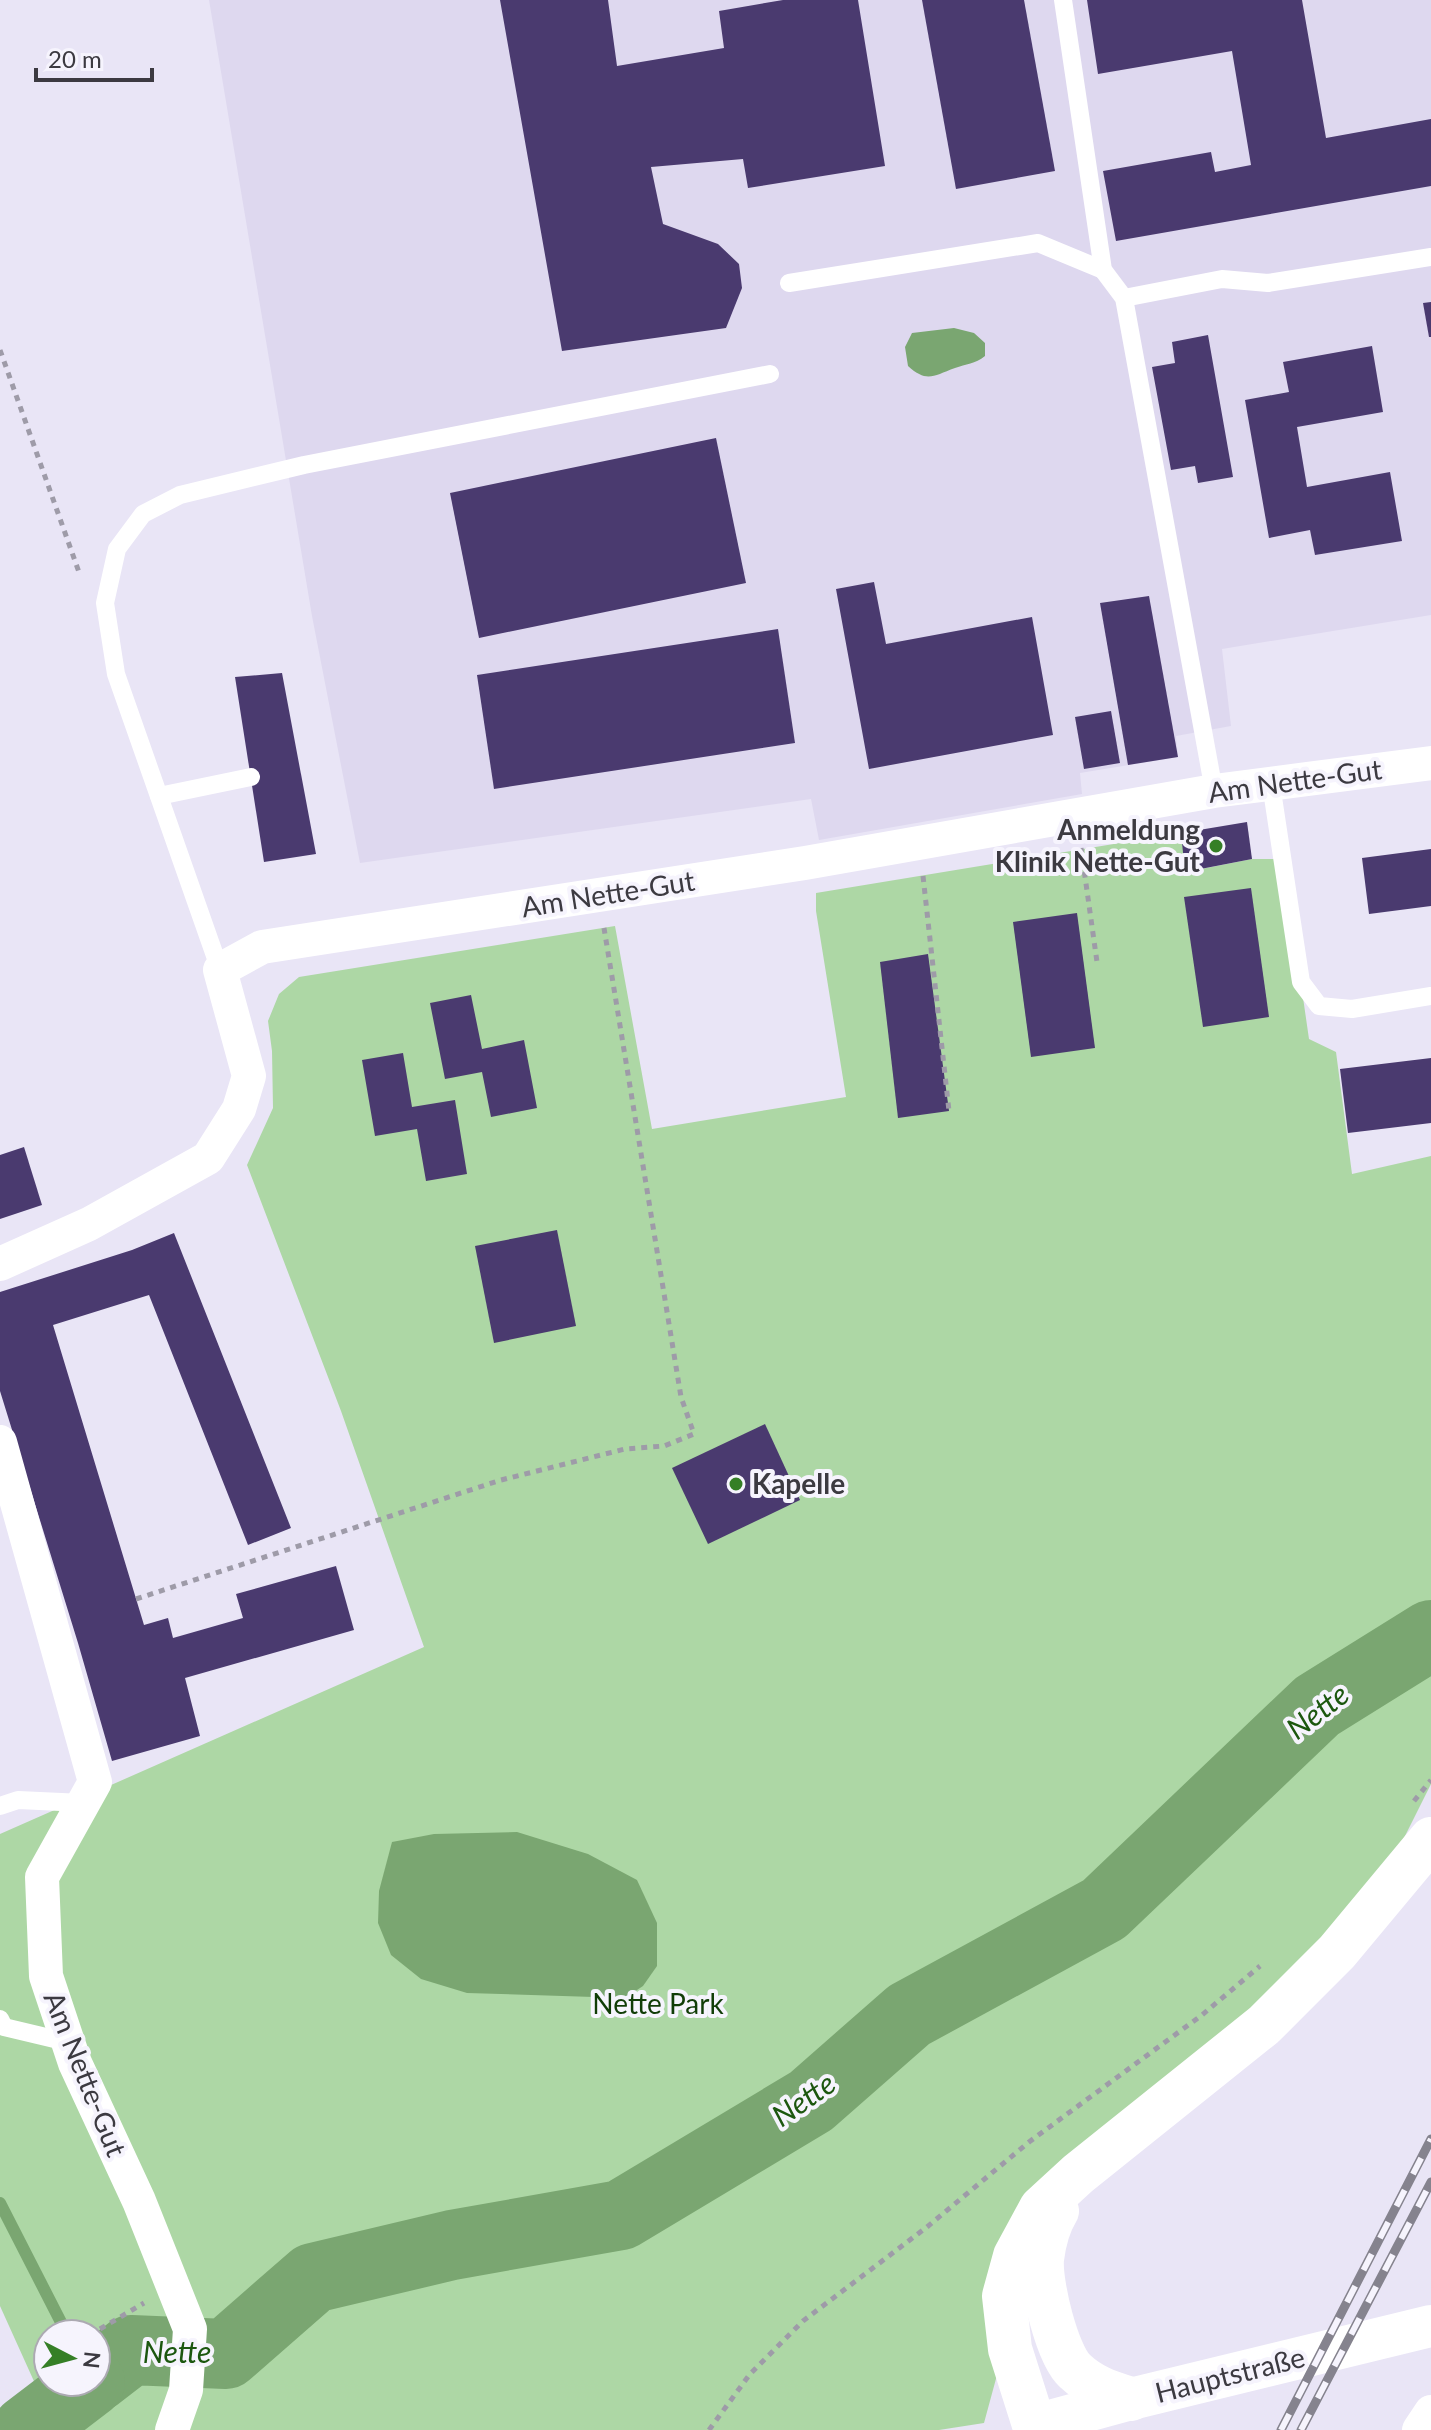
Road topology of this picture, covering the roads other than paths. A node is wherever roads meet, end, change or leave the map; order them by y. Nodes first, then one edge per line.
1 (1063, 0) edge
2 (1431, 257) edge
3 (1103, 270) junction
4 (789, 283) dead end
5 (1124, 298) junction
6 (770, 374) dead end
7 (1431, 763) edge
8 (251, 777) dead end
9 (1271, 784) junction
10 (1214, 791) junction
11 (159, 796) junction
12 (220, 970) junction
13 (1431, 996) edge
14 (0, 1264) edge
15 (0, 1442) edge
16 (83, 1803) junction
17 (0, 1806) edge
18 (1421, 1821) edge
19 (0, 2019) edge
20 (67, 2042) junction
21 (1078, 2174) junction
22 (1431, 2327) edge
23 (1072, 2369) junction
24 (1131, 2399) junction
25 (1431, 2412) edge
26 (1038, 2426) edge
27 (172, 2430) edge
28 (1419, 2430) edge

1 - 3 lane
2 - 5 lane
3 - 4 lane
3 - 5 lane
5 - 10 lane
6 - 11 lane
7 - 9 street, Am Nette-Gut
8 - 11 lane
9 - 10 street, Am Nette-Gut
9 - 13 lane
10 - 12 street, Am Nette-Gut
11 - 12 lane
12 - 14 street
15 - 16 street, Am Nette-Gut
16 - 17 lane
16 - 20 street, Am Nette-Gut
18 - 21 main road
19 - 20 lane
20 - 27 street, Am Nette-Gut
21 - 23 main road
21 - 26 main road
22 - 24 street, Hauptstraße
23 - 24 main road
23 - 26 main road
24 - 26 street, Hauptstraße
25 - 28 street

